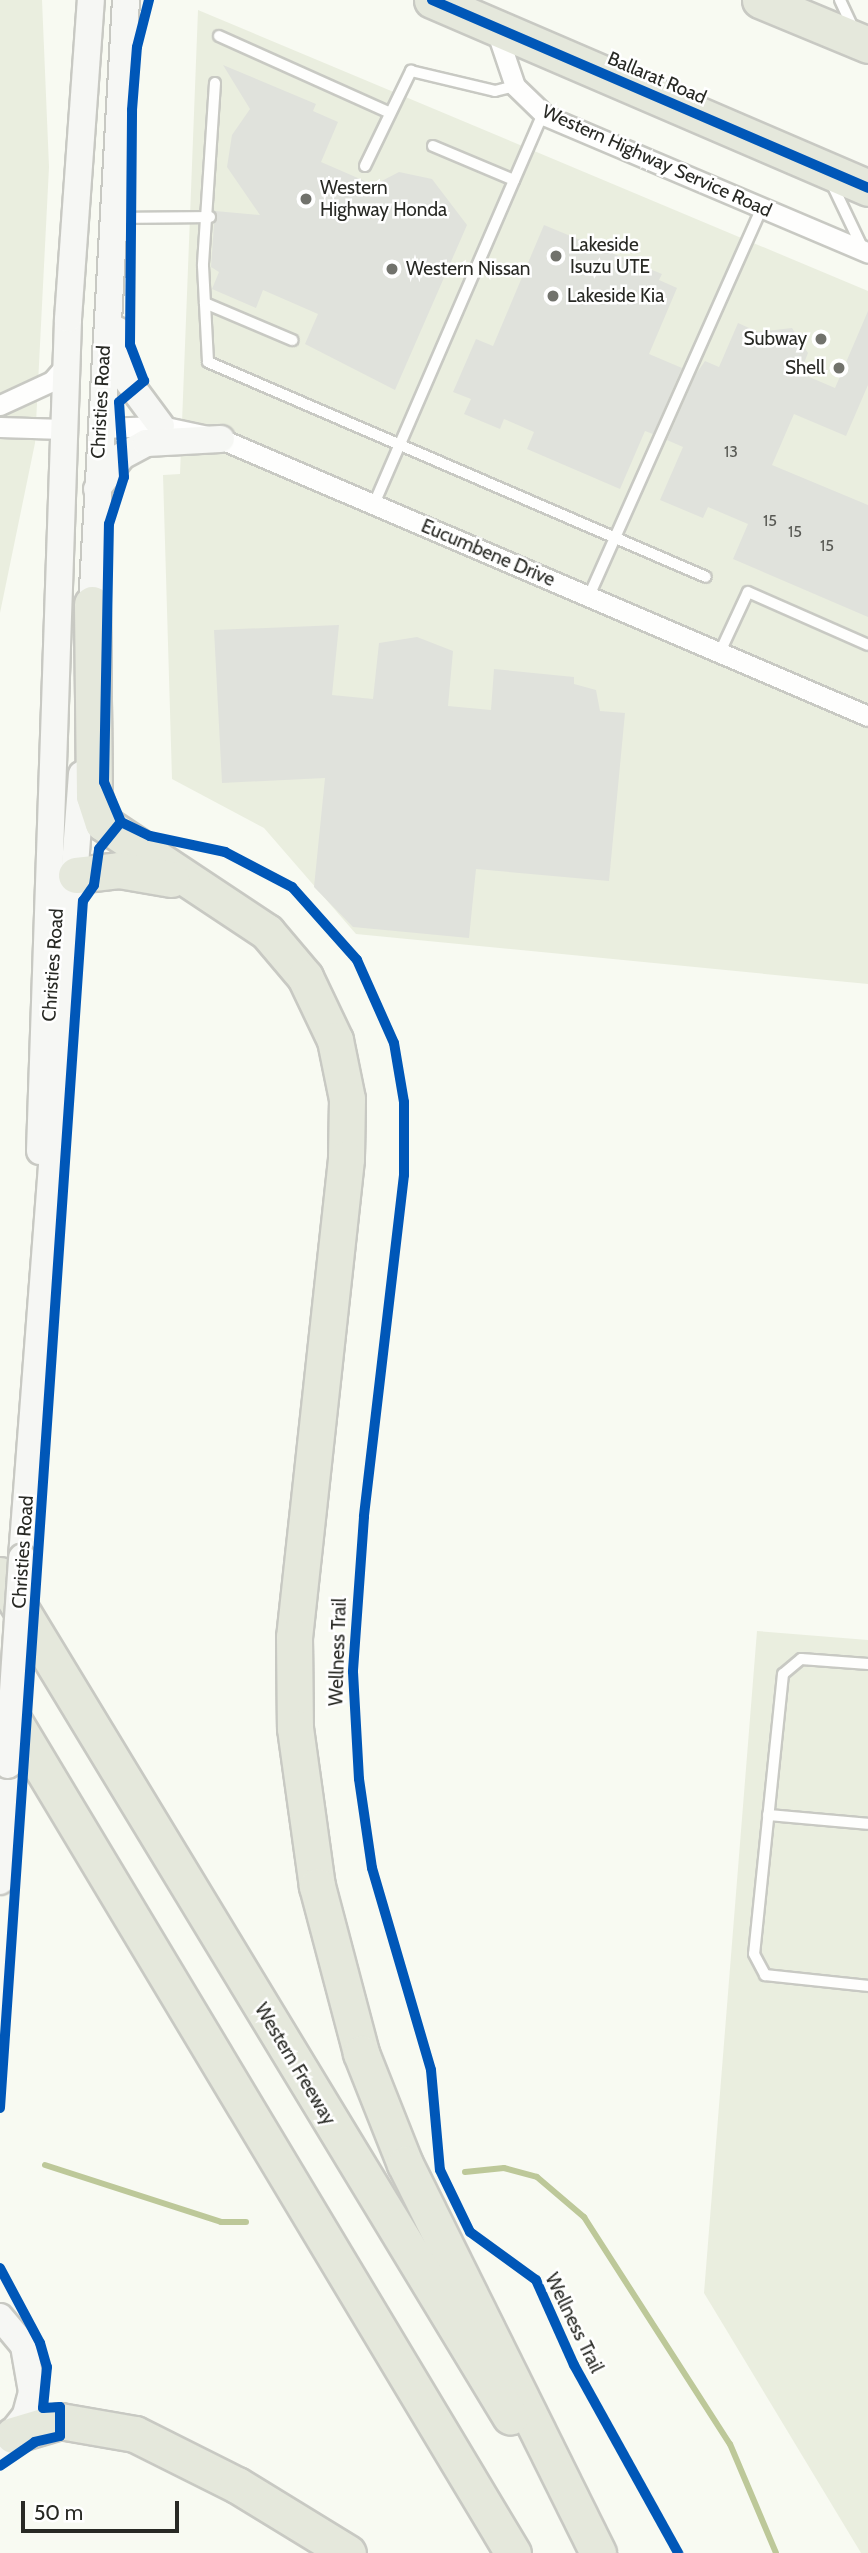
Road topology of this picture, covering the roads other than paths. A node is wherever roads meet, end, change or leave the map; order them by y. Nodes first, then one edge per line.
1 (91, 0) edge
2 (126, 0) edge
3 (432, 0) edge
4 (760, 0) edge
5 (840, 0) edge
6 (495, 27) junction
7 (219, 36) dead end
8 (863, 43) edge
9 (215, 83) dead end
10 (515, 86) junction
11 (388, 112) junction
12 (542, 113) junction
13 (433, 146) dead end
14 (365, 166) dead end
15 (824, 169) junction
16 (514, 180) junction
17 (868, 188) edge
18 (762, 208) junction
19 (210, 217) junction
20 (111, 220) junction
21 (866, 252) edge
22 (205, 303) junction
23 (292, 340) dead end
24 (66, 365) junction
25 (0, 405) edge
26 (160, 426) junction
27 (0, 427) edge
28 (99, 428) junction
29 (63, 429) junction
30 (221, 439) junction
31 (398, 447) junction
32 (97, 489) junction
33 (374, 504) junction
34 (614, 534) junction
35 (706, 576) dead end
36 (589, 596) junction
37 (92, 604) junction
38 (868, 645) edge
39 (720, 653) junction
40 (868, 716) edge
41 (76, 875) junction
42 (214, 892) junction
43 (41, 1093) junction
44 (40, 1307) junction
45 (11, 1566) edge
46 (868, 1664) edge
47 (0, 1698) edge
48 (768, 1815) junction
49 (868, 1824) edge
50 (0, 1881) edge
51 (868, 1986) edge
52 (3, 2315) edge
53 (7, 2441) edge
54 (348, 2553) edge
55 (513, 2553) edge
56 (591, 2553) edge
57 (598, 2553) edge

1 - 24 main road, Christies Road
2 - 20 main road, Christies Road
3 - 6 highway, Ballarat Road
4 - 8 highway
5 - 8 lane
6 - 10 street, Western Highway Service Road
6 - 15 highway, Ballarat Road
7 - 11 lane
9 - 19 lane
10 - 11 lane
10 - 12 street, Western Highway Service Road
11 - 14 lane
12 - 16 lane
12 - 18 street, Western Highway Service Road
13 - 16 lane
15 - 17 highway, Ballarat Road
15 - 21 lane, Western Highway Service Road
16 - 31 lane
18 - 21 street, Western Highway Service Road
18 - 34 lane
19 - 20 lane
19 - 22 lane
20 - 26 main road
20 - 28 main road, Christies Road
22 - 23 lane
22 - 31 lane
24 - 25 street
24 - 29 main road, Christies Road
26 - 28 street, Eucumbene Drive
26 - 30 street, Eucumbene Drive
27 - 29 street
28 - 29 main road
28 - 32 main road, Christies Road
29 - 43 main road, Christies Road
30 - 32 main road
30 - 33 street, Eucumbene Drive
31 - 33 lane
31 - 34 lane
32 - 37 main road, Christies Road
33 - 36 street, Eucumbene Drive
34 - 35 lane
34 - 36 lane
36 - 39 street, Eucumbene Drive
37 - 41 main road, Christies Road
37 - 42 highway
38 - 39 lane
39 - 40 street, Eucumbene Drive
41 - 42 highway
41 - 43 main road
41 - 44 main road, Christies Road
42 - 57 highway
43 - 44 main road, Christies Road
44 - 45 main road, Christies Road
45 - 50 main road, Christies Road, bridge
45 - 56 highway, Western Freeway
46 - 48 lane
47 - 55 highway
48 - 49 lane
48 - 51 lane
52 - 53 main road
53 - 54 highway

